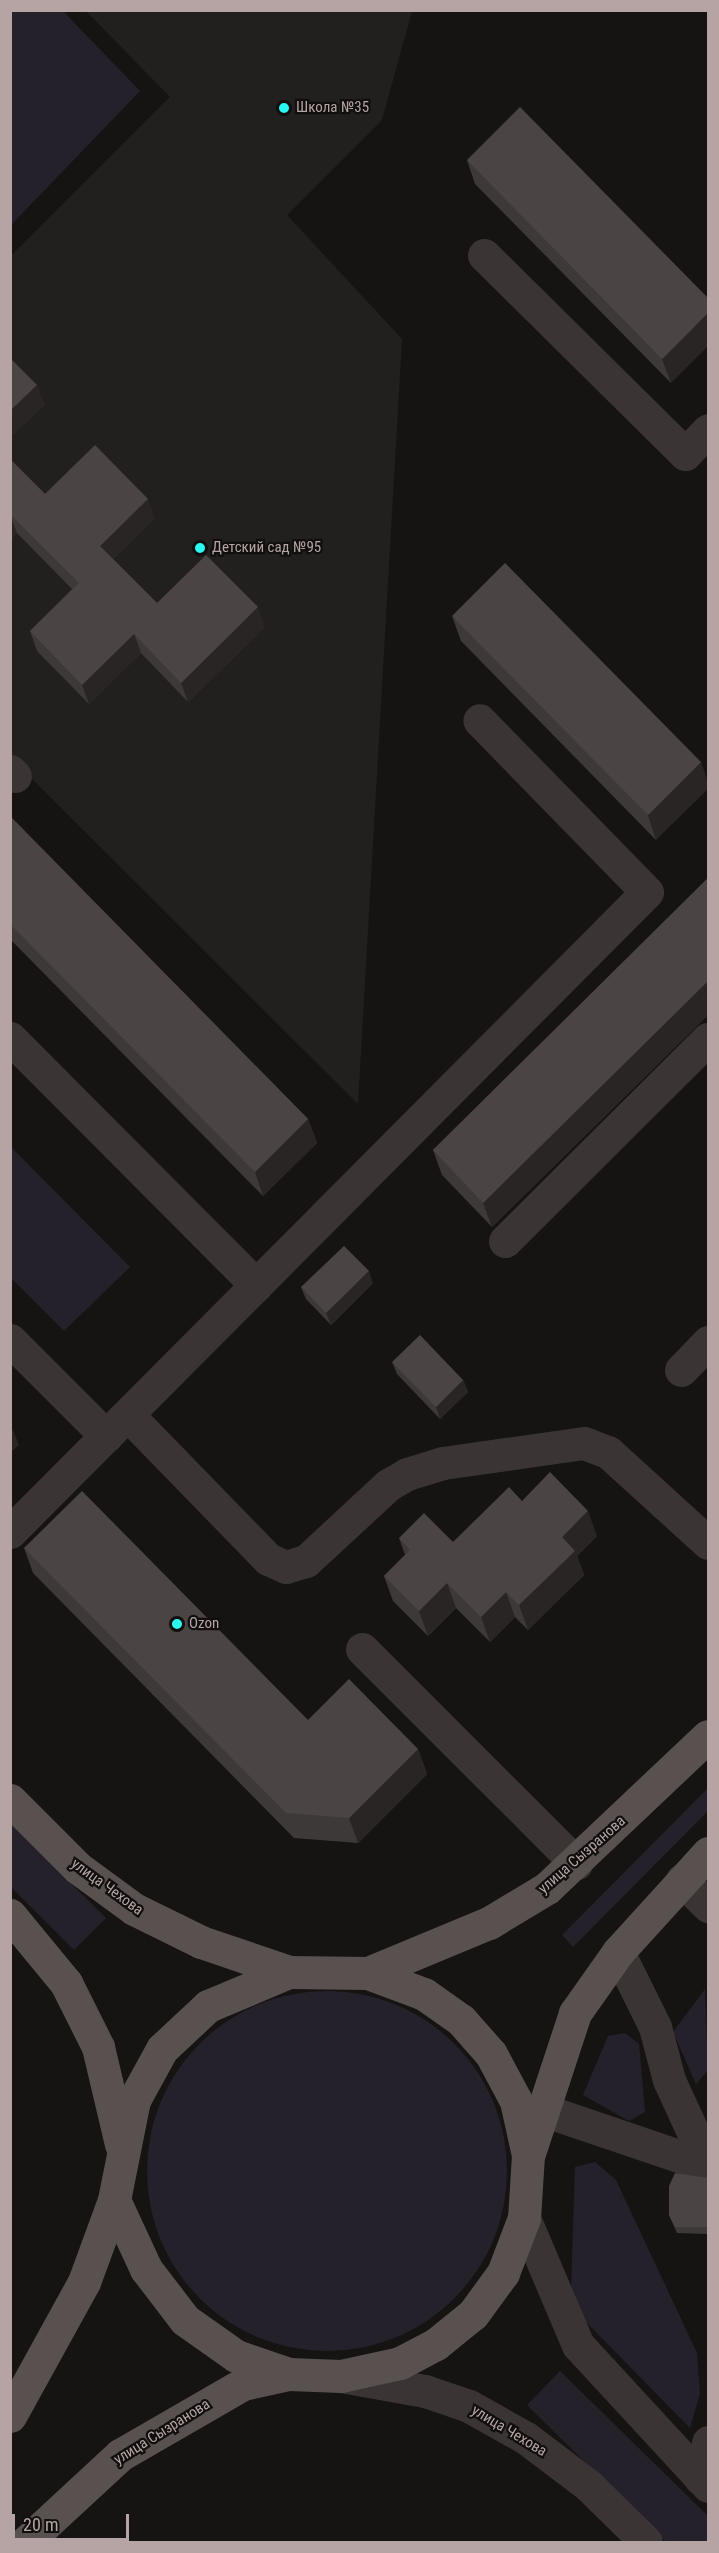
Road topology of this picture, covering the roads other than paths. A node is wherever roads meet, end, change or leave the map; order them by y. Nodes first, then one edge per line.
1 (484, 255) dead end
2 (708, 430) edge
3 (479, 720) dead end
4 (10, 1038) edge
5 (708, 1039) edge
6 (505, 1241) dead end
7 (256, 1285) junction
8 (10, 1340) edge
9 (708, 1342) edge
10 (681, 1370) dead end
11 (117, 1425) junction
12 (10, 1532) edge
13 (708, 1543) edge
14 (362, 1649) dead end
15 (708, 1736) edge
16 (10, 1800) edge
17 (708, 1853) edge
18 (576, 1863) junction
19 (682, 1880) junction
20 (708, 1906) edge
21 (10, 1915) edge
22 (618, 1952) junction
23 (289, 1972) junction
24 (368, 1973) junction
25 (543, 2110) junction
26 (123, 2152) junction
27 (528, 2155) junction
28 (708, 2166) edge
29 (114, 2200) junction
30 (524, 2218) junction
31 (289, 2373) junction
32 (342, 2376) junction
33 (10, 2416) edge
34 (708, 2442) edge
35 (704, 2482) edge
36 (26, 2542) edge
37 (646, 2542) edge

1 - 2 street
3 - 7 street
4 - 7 street
5 - 6 street
7 - 11 street
8 - 11 street
9 - 10 street
11 - 12 street
11 - 13 street
14 - 18 street
15 - 18 main road, улица Сызранова
16 - 23 main road, улица Чехова
17 - 19 main road
18 - 24 main road, улица Сызранова
19 - 20 street
19 - 22 main road
21 - 26 main road
22 - 25 main road
22 - 28 street
23 - 24 main road
23 - 26 main road
24 - 27 main road
25 - 27 main road
25 - 28 street
26 - 29 main road
27 - 30 main road
29 - 31 main road
29 - 33 main road
30 - 32 main road
30 - 35 street
31 - 32 main road
31 - 36 main road, улица Сызранова
32 - 37 street, улица Чехова
34 - 35 street

